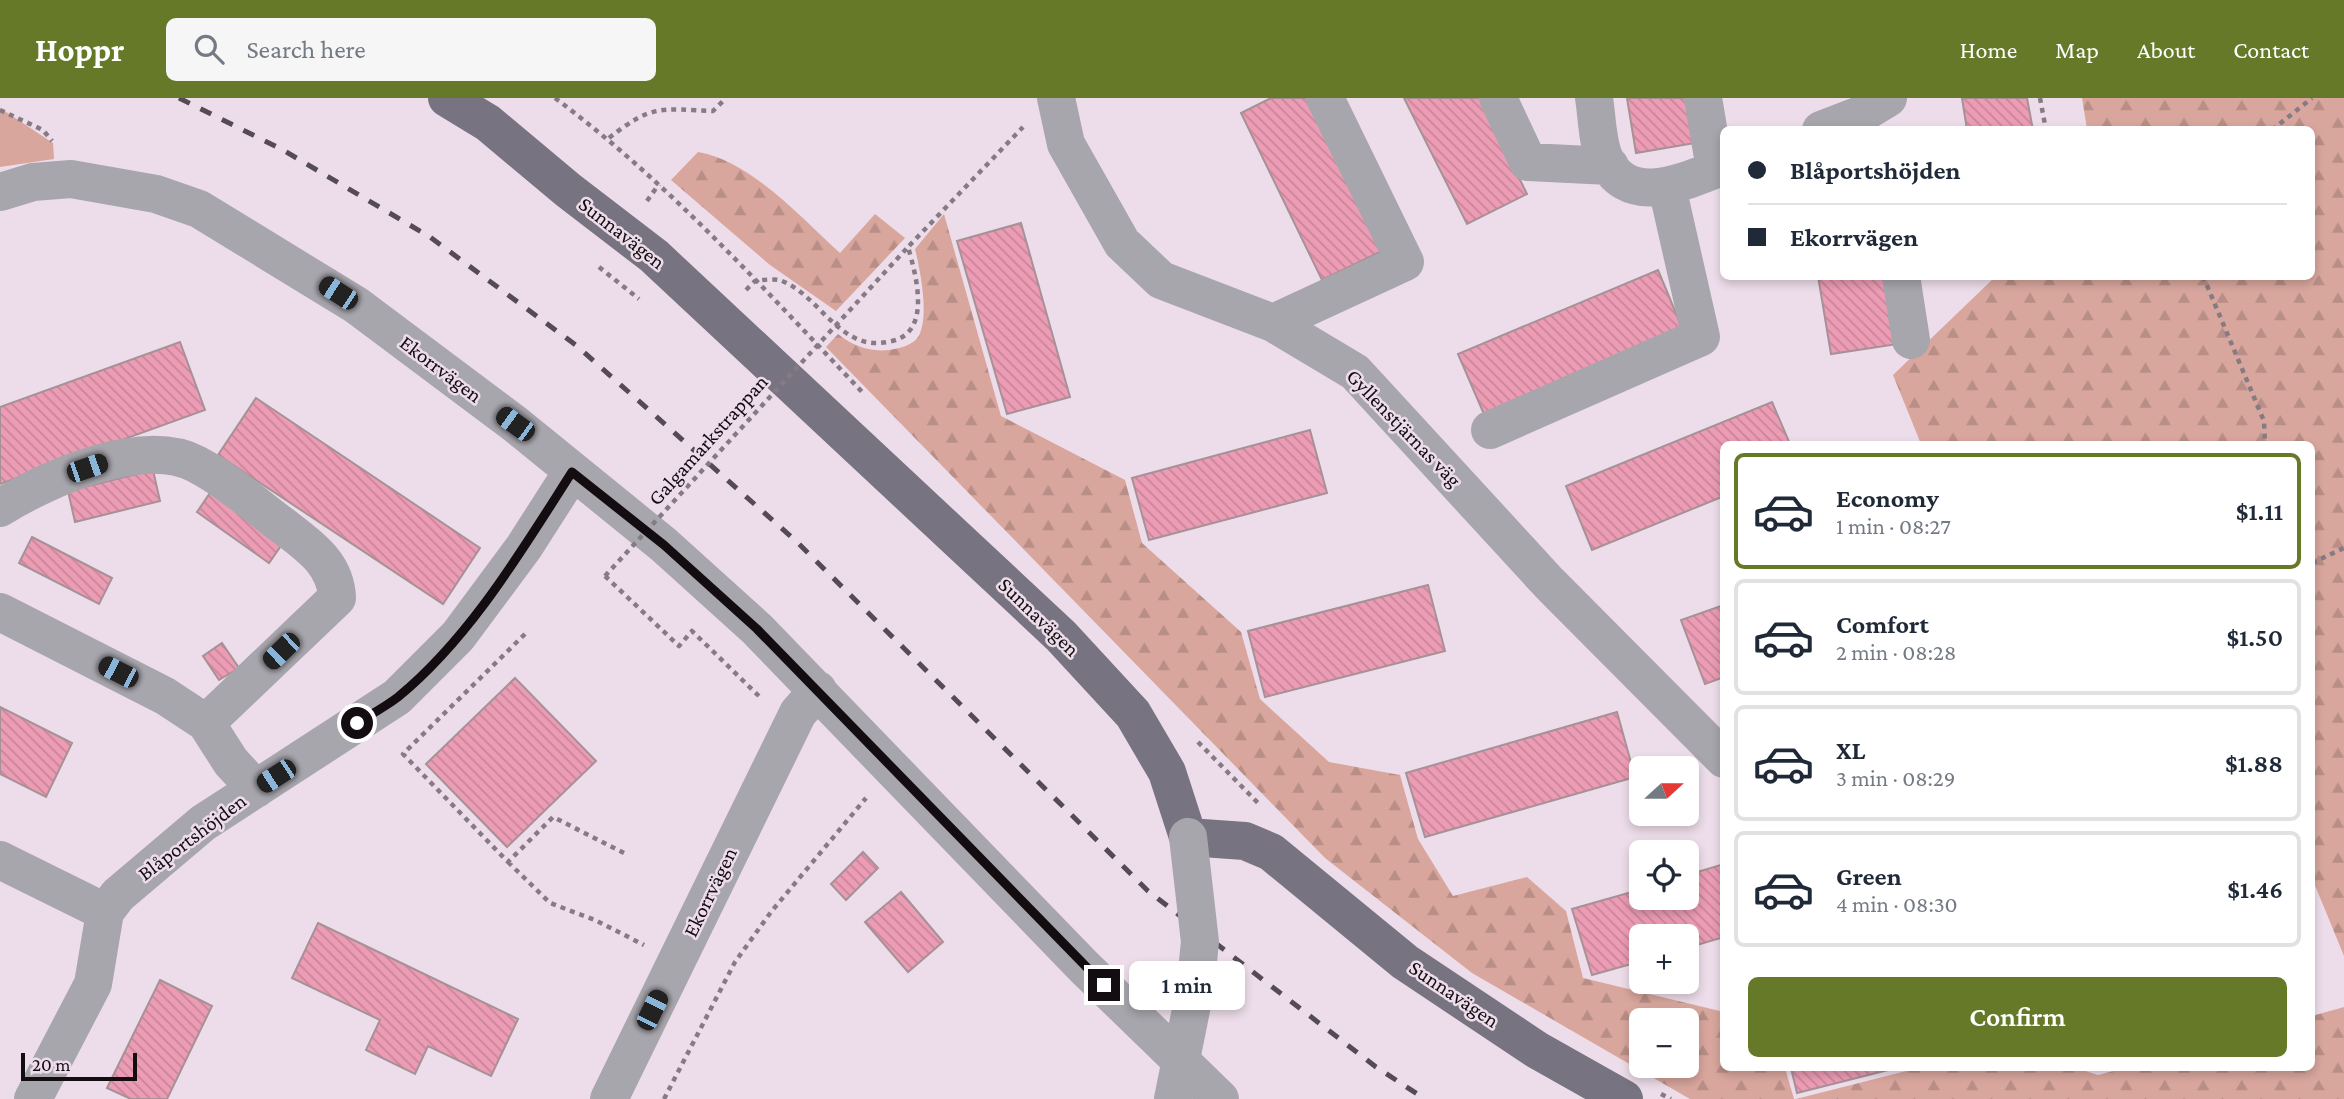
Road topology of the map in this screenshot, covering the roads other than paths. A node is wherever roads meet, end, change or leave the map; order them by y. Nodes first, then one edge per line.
1 (447, 98) edge
2 (1325, 98) edge
3 (1498, 98) edge
4 (1594, 98) edge
5 (1703, 98) edge
6 (1044, 108) edge
7 (1880, 111) edge
8 (1833, 126) edge
9 (1610, 166) junction
10 (1720, 167) edge
11 (1667, 187) junction
12 (0, 192) edge
13 (1902, 280) edge
14 (1273, 323) junction
15 (1911, 340) dead end
16 (1490, 430) dead end
17 (572, 472) junction
18 (0, 508) edge
19 (0, 612) edge
20 (818, 690) junction
21 (206, 723) junction
22 (1720, 755) edge
23 (256, 789) junction
24 (1188, 838) junction
25 (0, 860) edge
26 (105, 912) junction
27 (33, 1099) edge
28 (609, 1099) edge
29 (1173, 1099) edge
30 (1220, 1099) edge
31 (1625, 1099) edge

1 - 24 main road, Sunnavägen
2 - 14 street
3 - 9 street
4 - 9 street
5 - 10 street
6 - 14 street, Gyllenstjärnas väg
7 - 8 street
9 - 11 street
10 - 11 street
11 - 16 street
12 - 17 street, Ekorrvägen
13 - 15 street
14 - 22 street, Gyllenstjärnas väg
17 - 20 street, Ekorrvägen
17 - 23 street, Blåportshöjden
18 - 21 street
19 - 21 street
20 - 28 street, Ekorrvägen
20 - 30 street, Ekorrvägen
21 - 23 street
23 - 26 street, Blåportshöjden
24 - 29 street, bridge
24 - 31 main road, Sunnavägen
25 - 26 street
26 - 27 street

